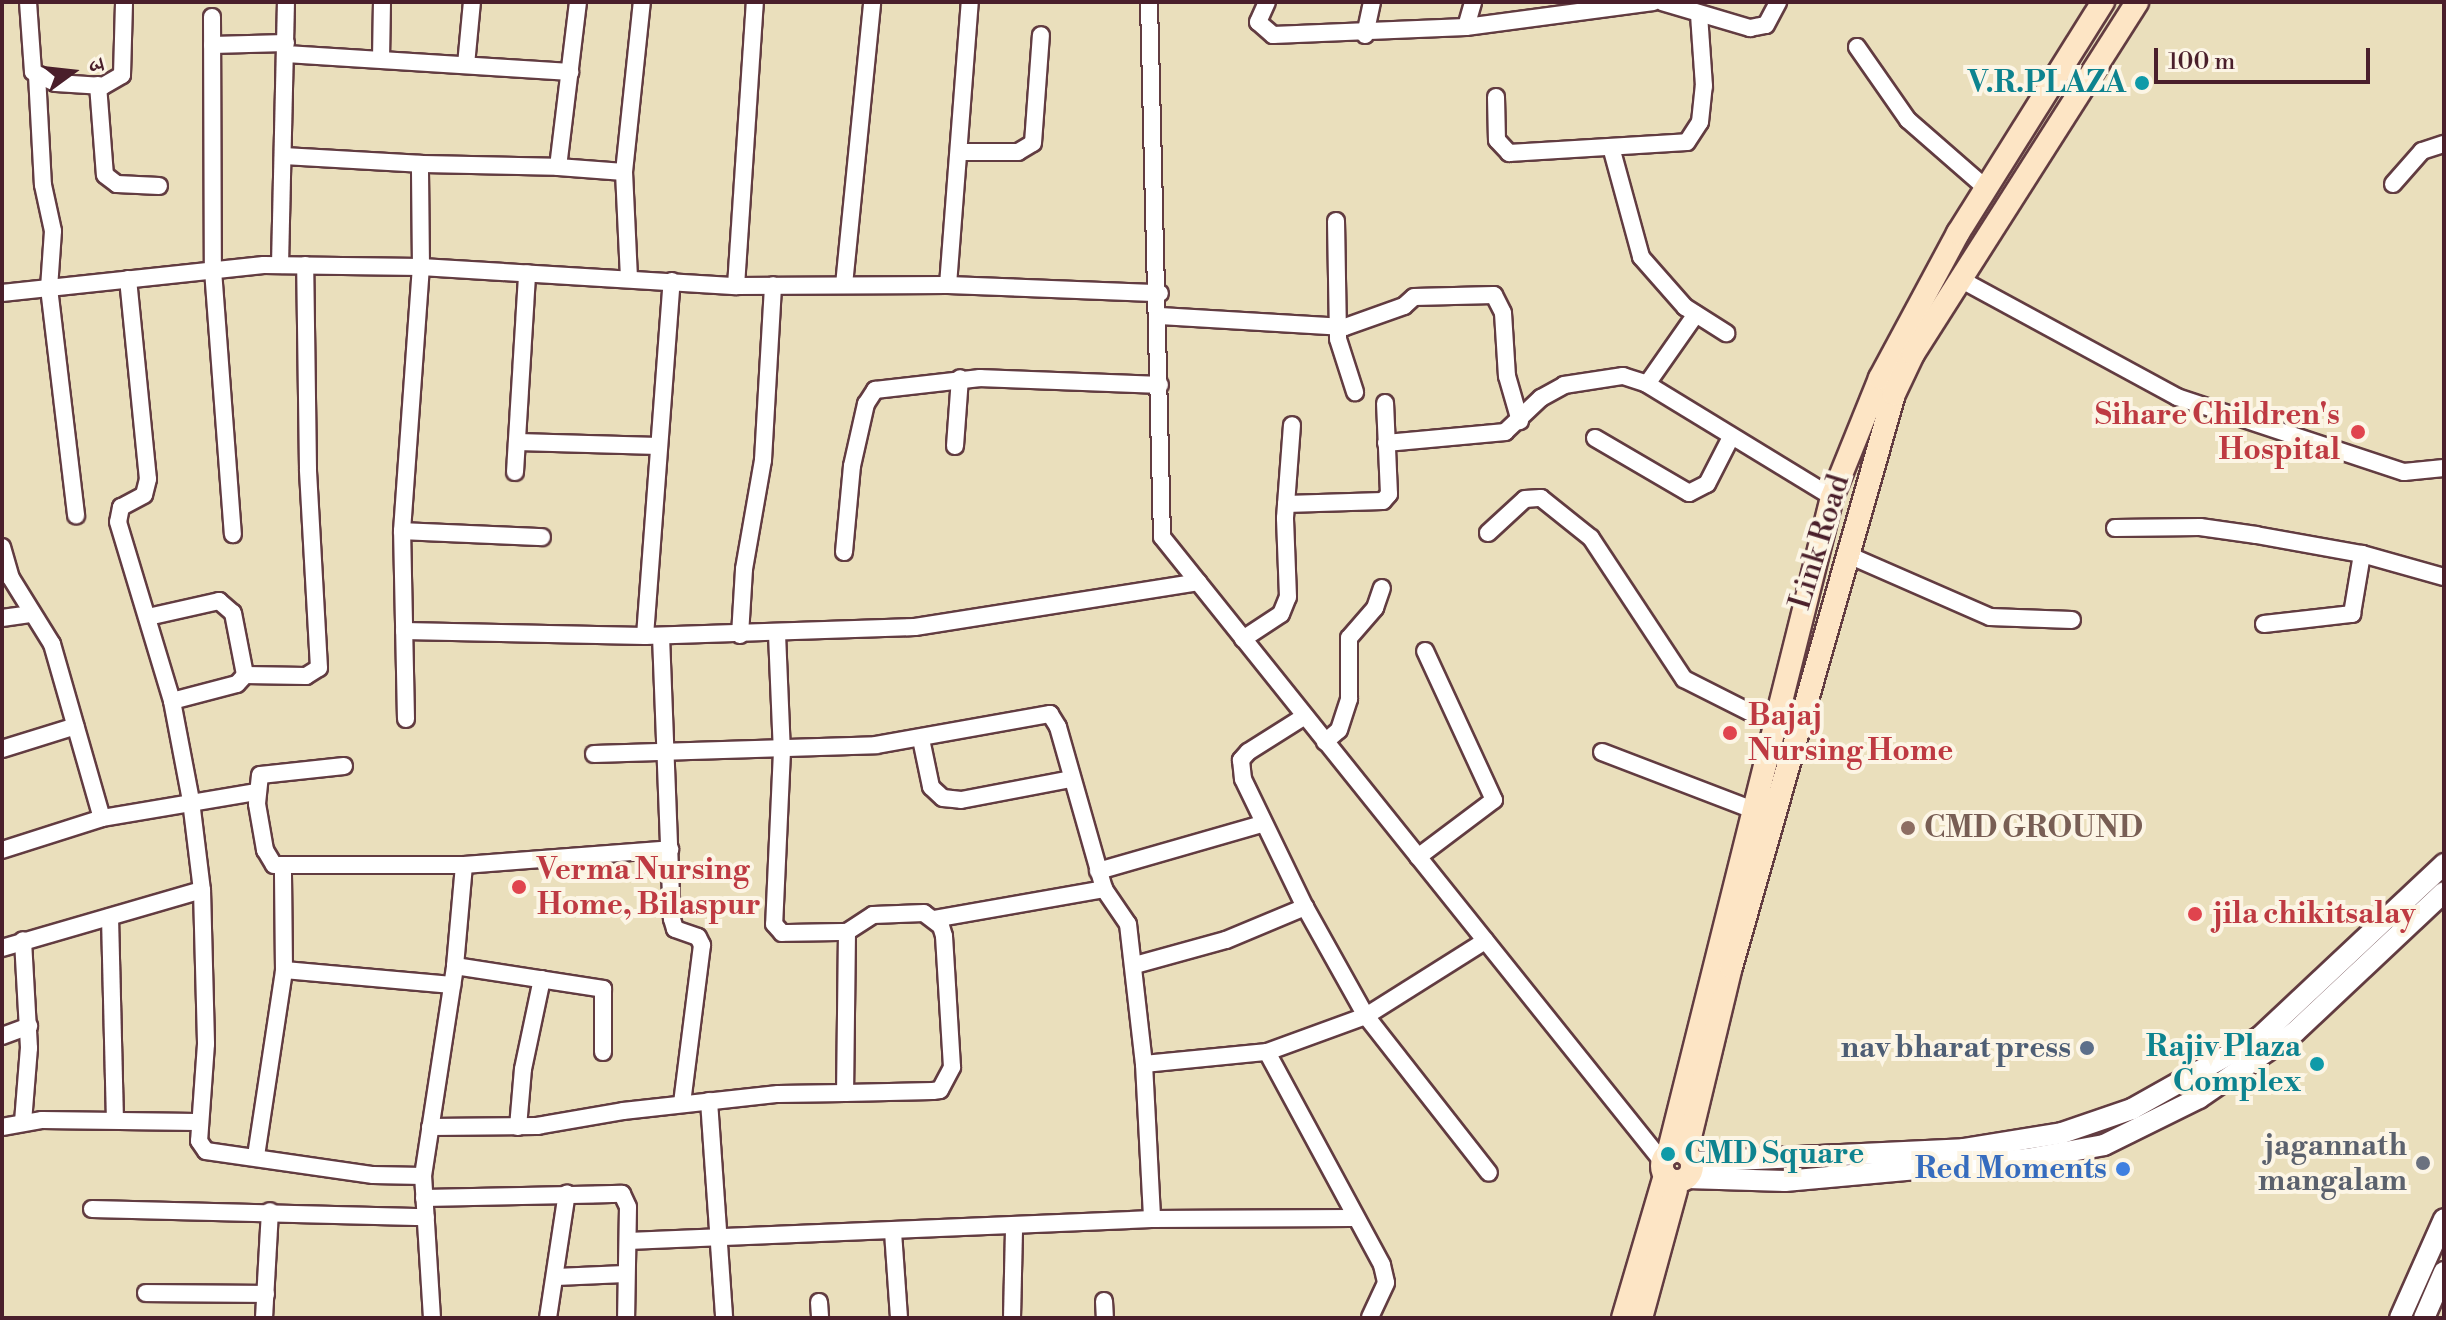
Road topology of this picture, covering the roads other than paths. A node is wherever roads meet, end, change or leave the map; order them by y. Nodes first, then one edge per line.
1 (28, 2) edge
2 (124, 2) edge
3 (286, 2) edge
4 (382, 2) edge
5 (472, 2) edge
6 (578, 2) edge
7 (642, 2) edge
8 (755, 2) edge
9 (872, 2) edge
10 (970, 2) edge
11 (1149, 2) edge
12 (1267, 2) edge
13 (1372, 2) edge
14 (1473, 2) edge
15 (1653, 2) edge
16 (1662, 2) edge
17 (1778, 2) edge
18 (2104, 2) edge
19 (2131, 10) edge
20 (1699, 14) junction
21 (212, 17) dead end
22 (1466, 27) junction
23 (1041, 35) dead end
24 (1365, 35) junction
25 (212, 45) junction
26 (1857, 47) dead end
27 (286, 49) junction
28 (381, 59) junction
29 (466, 65) junction
30 (570, 72) junction
31 (37, 75) junction
32 (98, 85) junction
33 (1496, 97) dead end
34 (2444, 144) edge
35 (1611, 147) junction
36 (959, 152) junction
37 (283, 156) junction
38 (420, 164) junction
39 (558, 167) junction
40 (624, 172) junction
41 (2393, 184) dead end
42 (159, 186) dead end
43 (1986, 188) junction
44 (1336, 221) dead end
45 (280, 265) junction
46 (305, 265) junction
47 (421, 267) junction
48 (213, 270) junction
49 (527, 273) junction
50 (629, 278) junction
51 (128, 279) junction
52 (1960, 279) junction
53 (672, 281) junction
54 (773, 285) junction
55 (844, 285) junction
56 (948, 285) junction
57 (736, 286) junction
58 (49, 288) junction
59 (2, 293) edge
60 (1160, 293) junction
61 (1696, 314) junction
62 (1160, 316) junction
63 (1338, 327) junction
64 (1726, 333) dead end
65 (960, 378) junction
66 (1647, 384) junction
67 (1160, 385) junction
68 (1355, 392) dead end
69 (1385, 403) dead end
70 (1520, 421) junction
71 (1292, 425) dead end
72 (1595, 438) dead end
73 (1730, 439) junction
74 (517, 442) junction
75 (1386, 443) junction
76 (659, 446) junction
77 (955, 446) dead end
78 (2444, 468) edge
79 (515, 472) dead end
80 (1832, 497) junction
81 (1286, 504) junction
82 (76, 515) dead end
83 (2115, 528) dead end
84 (402, 531) junction
85 (1488, 533) dead end
86 (233, 534) dead end
87 (542, 537) dead end
88 (2, 547) edge
89 (844, 552) dead end
90 (1846, 554) junction
91 (2362, 554) junction
92 (2444, 577) edge
93 (1198, 582) junction
94 (1382, 588) dead end
95 (32, 614) junction
96 (148, 617) junction
97 (2, 618) edge
98 (2072, 620) dead end
99 (2264, 624) dead end
100 (404, 631) junction
101 (777, 634) junction
102 (740, 635) junction
103 (653, 636) junction
104 (1243, 639) junction
105 (1425, 651) dead end
106 (245, 675) junction
107 (172, 701) junction
108 (1305, 716) junction
109 (406, 719) dead end
110 (76, 726) junction
111 (1777, 726) junction
112 (921, 739) junction
113 (1325, 742) junction
114 (2, 749) edge
115 (666, 750) junction
116 (782, 751) junction
117 (1602, 752) dead end
118 (594, 754) dead end
119 (344, 766) dead end
120 (1071, 779) junction
121 (255, 792) junction
122 (191, 801) junction
123 (1753, 810) junction
124 (102, 818) junction
125 (1262, 824) junction
126 (670, 849) junction
127 (2, 850) edge
128 (1418, 857) junction
129 (2444, 864) edge
130 (464, 865) junction
131 (283, 868) junction
132 (1098, 871) junction
133 (1104, 889) junction
134 (202, 890) junction
135 (2444, 892) edge
136 (1305, 907) junction
137 (110, 917) junction
138 (934, 919) junction
139 (847, 932) junction
140 (23, 940) junction
141 (1485, 941) junction
142 (2, 948) edge
143 (1135, 965) junction
144 (455, 966) junction
145 (284, 970) junction
146 (542, 979) junction
147 (452, 985) junction
148 (1366, 1016) junction
149 (29, 1026) junction
150 (2, 1036) edge
151 (603, 1052) dead end
152 (1267, 1052) junction
153 (1144, 1064) junction
154 (845, 1093) junction
155 (709, 1101) junction
156 (682, 1104) junction
157 (115, 1118) junction
158 (23, 1122) junction
159 (197, 1122) junction
160 (2, 1127) edge
161 (430, 1127) junction
162 (518, 1127) junction
163 (256, 1156) junction
164 (1677, 1166) junction
165 (1489, 1173) dead end
166 (423, 1176) junction
167 (567, 1193) junction
168 (424, 1198) junction
169 (92, 1209) dead end
170 (270, 1211) junction
171 (426, 1217) junction
172 (1352, 1218) junction
173 (1152, 1219) junction
174 (2444, 1219) edge
175 (1014, 1227) junction
176 (893, 1232) junction
177 (721, 1239) junction
178 (628, 1241) junction
179 (2444, 1272) edge
180 (625, 1274) junction
181 (556, 1277) junction
182 (146, 1293) dead end
183 (266, 1294) junction
184 (264, 1318) edge
185 (432, 1318) edge
186 (548, 1318) edge
187 (626, 1318) edge
188 (724, 1318) edge
189 (899, 1318) edge
190 (1012, 1318) edge
191 (1370, 1318) edge
192 (1623, 1318) edge
193 (1641, 1318) edge
194 (2400, 1318) edge
195 (2424, 1318) edge

1 - 31 street
2 - 32 street
3 - 27 street
4 - 28 street
5 - 29 street
6 - 30 street
7 - 40 street
8 - 57 street
9 - 55 street
10 - 36 street
11 - 60 street
12 - 24 street
13 - 24 street
14 - 22 street
15 - 22 street
16 - 20 street
17 - 20 street
18 - 19 street
18 - 43 main road, Link Road
19 - 52 main road, Link Road
20 - 35 street
21 - 25 street
22 - 24 street
23 - 36 street
25 - 27 street
25 - 48 street
26 - 43 street
27 - 28 street
27 - 37 street
28 - 29 street
29 - 30 street
30 - 39 street
31 - 32 street
31 - 58 street
32 - 42 street
33 - 35 street
34 - 41 street
35 - 61 street
36 - 56 street
37 - 38 street
37 - 45 street
38 - 39 street
38 - 47 street
39 - 40 street
40 - 50 street
43 - 80 main road, Link Road
44 - 63 street
45 - 46 street
45 - 48 street
46 - 47 street
46 - 106 street
47 - 49 street
47 - 84 street
48 - 51 street
48 - 86 street
49 - 50 street
49 - 74 street
50 - 53 street
51 - 58 street
51 - 96 street
52 - 78 street
52 - 90 main road, Link Road
53 - 57 street
53 - 76 street
54 - 55 street
54 - 57 street
54 - 102 street
55 - 56 street
56 - 60 street
58 - 59 street
58 - 82 street
60 - 62 street
61 - 64 street
61 - 66 street
62 - 63 street
62 - 67 street
63 - 68 street
63 - 70 street
65 - 67 street
65 - 77 street
65 - 89 street
66 - 70 street
66 - 73 street
67 - 93 street
69 - 75 street
70 - 75 street
71 - 81 street
72 - 73 street
73 - 80 street
74 - 76 street
74 - 79 street
75 - 81 street
76 - 103 street
80 - 111 main road, Link Road
81 - 104 street
83 - 91 street
84 - 87 street
84 - 100 street
85 - 111 street
88 - 95 street
90 - 98 street
90 - 164 main road, Link Road
91 - 92 street
91 - 99 street
93 - 101 street
93 - 104 street
94 - 113 street
95 - 97 street
95 - 110 street
96 - 106 street
96 - 107 street
100 - 103 street
100 - 109 street
101 - 102 street
101 - 116 street
102 - 103 street
103 - 115 street
104 - 108 street
105 - 128 street
106 - 107 street
107 - 122 street
108 - 113 street
108 - 125 street
110 - 114 street
110 - 124 street
111 - 123 main road, Link Road
112 - 116 street
112 - 120 street
112 - 120 street
113 - 128 street
115 - 116 street
115 - 118 street
115 - 126 street
116 - 139 street
117 - 123 street
119 - 121 street
120 - 132 street
121 - 122 street
121 - 131 street
122 - 124 street
122 - 134 street
123 - 164 main road, Link Road
124 - 127 street
125 - 132 street
125 - 136 street
126 - 130 street
126 - 156 street
128 - 141 street
129 - 164 street
130 - 131 street
130 - 144 street
131 - 145 street
132 - 133 street
133 - 138 street
133 - 143 street
134 - 137 street
134 - 159 street
135 - 164 street
136 - 143 street
136 - 148 street
137 - 140 street
137 - 157 street
138 - 139 street
138 - 154 street
139 - 154 street
140 - 142 street
140 - 149 street
141 - 148 street
141 - 164 street
143 - 153 street
144 - 146 street
144 - 147 street
145 - 147 street
145 - 163 street
146 - 151 street
146 - 162 street
147 - 161 street
148 - 152 street
148 - 165 street
149 - 150 street
149 - 158 street
152 - 153 street
152 - 172 street
153 - 173 street
154 - 155 street
155 - 156 street
155 - 177 street
156 - 162 street
157 - 158 street
157 - 159 street
158 - 160 street
159 - 163 street
161 - 162 street
161 - 166 street
163 - 166 street
164 - 192 main road
164 - 193 main road, Link Road
166 - 168 street
167 - 168 street
167 - 178 street
167 - 181 street
168 - 171 street
169 - 170 street
170 - 171 street
170 - 183 street
171 - 185 street
172 - 173 street
172 - 191 street
173 - 175 street
174 - 194 street
175 - 176 street
175 - 190 street
176 - 177 street
176 - 189 street
177 - 178 street
177 - 188 street
178 - 180 street
179 - 195 street
180 - 181 street
180 - 187 street
181 - 186 street
182 - 183 street
183 - 184 street

